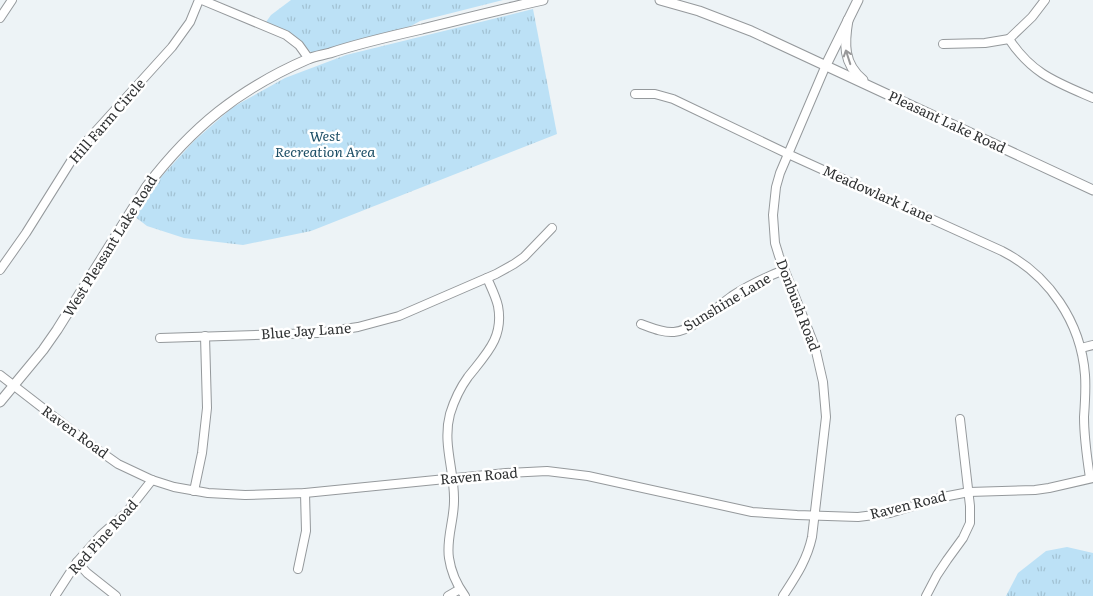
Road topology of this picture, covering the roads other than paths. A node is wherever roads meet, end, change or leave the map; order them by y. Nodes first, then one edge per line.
1 (12, 0) edge
2 (200, 0) edge
3 (543, 0) edge
4 (660, 0) edge
5 (858, 0) edge
6 (1045, 0) edge
7 (0, 18) edge
8 (848, 20) junction
9 (1009, 39) junction
10 (943, 44) dead end
11 (309, 59) junction
12 (826, 65) junction
13 (870, 87) junction
14 (635, 94) dead end
15 (1093, 98) edge
16 (788, 154) junction
17 (1093, 190) edge
18 (552, 228) dead end
19 (0, 270) edge
20 (784, 270) junction
21 (486, 278) junction
22 (641, 324) dead end
23 (205, 336) junction
24 (160, 338) dead end
25 (1093, 345) edge
26 (1081, 348) junction
27 (0, 376) edge
28 (13, 386) junction
29 (0, 402) edge
30 (960, 419) dead end
31 (452, 478) junction
32 (1092, 478) edge
33 (152, 480) junction
34 (194, 491) junction
35 (969, 492) junction
36 (305, 493) junction
37 (814, 516) junction
38 (77, 562) junction
39 (298, 569) dead end
40 (463, 593) edge
41 (55, 596) edge
42 (116, 596) edge
43 (448, 596) edge
44 (783, 596) edge
45 (926, 596) edge

1 - 7 street
2 - 11 street
2 - 19 street, Hill Farm Circle
3 - 11 street, West Pleasant Lake Road
4 - 12 street, Pleasant Lake Road
5 - 8 street
6 - 9 street
8 - 12 street
13 -> 8 street
9 - 10 street
9 - 15 street
11 - 28 street, West Pleasant Lake Road
12 - 13 street, Pleasant Lake Road
12 - 16 street, Donbush Road
13 - 17 street, Pleasant Lake Road
14 - 16 street, Meadowlark Lane
16 - 20 street, Donbush Road
16 - 26 street, Meadowlark Lane
18 - 21 street, Blue Jay Lane
20 - 22 street, Sunshine Lane
20 - 37 street, Donbush Road
21 - 23 street, Blue Jay Lane
21 - 31 street
23 - 24 street, Blue Jay Lane
23 - 34 street
25 - 26 street
26 - 32 street, Meadowlark Lane
27 - 28 street
28 - 29 street, West Pleasant Lake Road
28 - 33 street, Raven Road
30 - 35 street
31 - 36 street, Raven Road
31 - 37 street, Raven Road
31 - 40 street
32 - 35 street, Raven Road
33 - 34 street, Raven Road
33 - 38 street, Red Pine Road
34 - 36 street, Raven Road
35 - 37 street, Raven Road
35 - 45 street
36 - 39 street
37 - 44 street, Donbush Road
38 - 41 street, Red Pine Road
38 - 42 street
40 - 43 street

